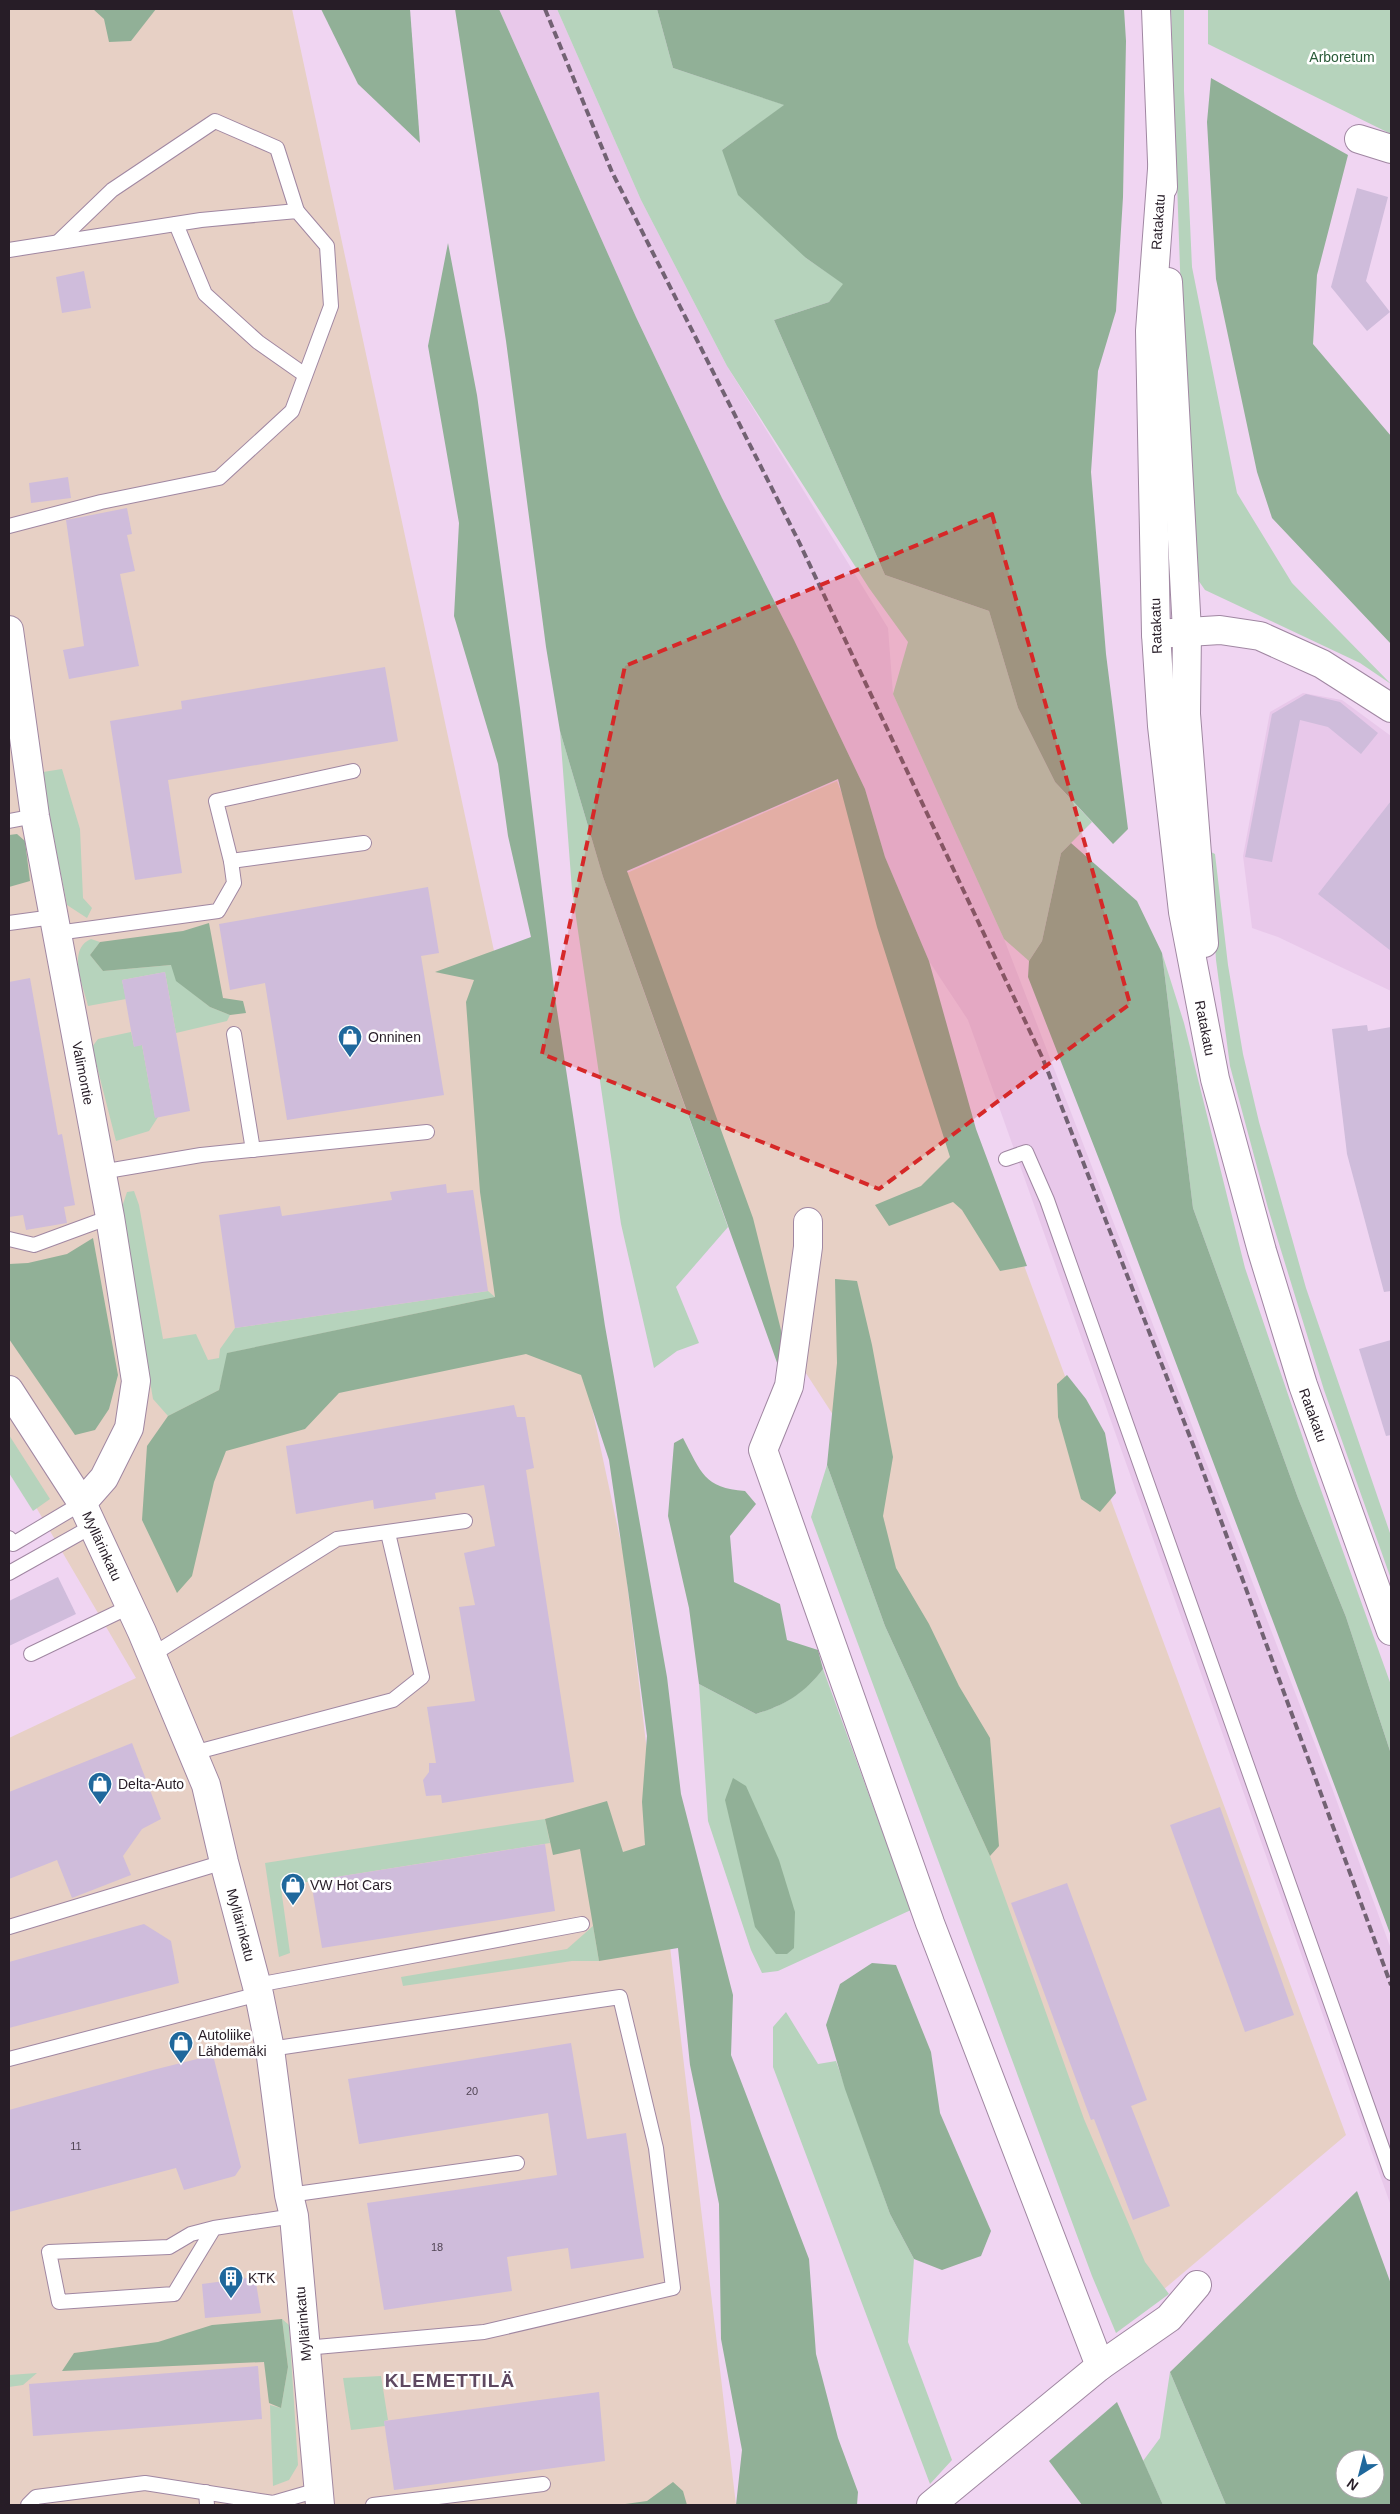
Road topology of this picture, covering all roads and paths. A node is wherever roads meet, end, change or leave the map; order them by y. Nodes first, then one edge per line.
1 (1156, 9) edge
2 (1359, 139) dead end
3 (1391, 148) edge
4 (1162, 169) junction
5 (297, 211) junction
6 (176, 224) junction
7 (58, 242) junction
8 (9, 250) edge
9 (305, 375) junction
10 (9, 526) edge
11 (9, 630) edge
12 (1187, 631) junction
13 (1156, 634) junction
14 (1391, 708) edge
15 (352, 771) dead end
16 (35, 816) junction
17 (9, 821) edge
18 (364, 843) dead end
19 (231, 861) junction
20 (9, 923) edge
21 (55, 925) junction
22 (234, 1034) dead end
23 (1215, 1079) junction
24 (427, 1132) dead end
25 (253, 1150) junction
26 (1006, 1159) dead end
27 (101, 1172) junction
28 (110, 1217) junction
29 (808, 1222) dead end
30 (9, 1240) edge
31 (9, 1390) edge
32 (86, 1515) junction
33 (465, 1521) dead end
34 (388, 1533) junction
35 (10, 1543) edge
36 (9, 1573) edge
37 (131, 1606) junction
38 (1391, 1631) edge
39 (31, 1654) dead end
40 (152, 1655) junction
41 (193, 1753) junction
42 (224, 1862) junction
43 (582, 1924) dead end
44 (9, 1927) edge
45 (258, 1990) junction
46 (270, 2049) junction
47 (9, 2059) edge
48 (517, 2163) dead end
49 (1391, 2173) edge
50 (291, 2206) junction
51 (214, 2228) junction
52 (1197, 2284) dead end
53 (305, 2348) junction
54 (1100, 2366) junction
55 (542, 2484) dead end
56 (319, 2498) edge
57 (206, 2499) edge
58 (28, 2505) edge
59 (373, 2505) edge
60 (931, 2505) edge

1 - 4 street, Ratakatu
2 - 3 street
4 - 12 street, Ratakatu
4 - 13 street, Ratakatu
5 - 6 lane
5 - 7 lane
5 - 9 lane
6 - 7 lane
6 - 9 lane
7 - 8 lane
9 - 10 lane
11 - 16 street, Valimontie
12 - 13 street
12 - 14 street
12 - 23 street, Ratakatu
13 - 23 street, Ratakatu
15 - 19 lane
16 - 17 lane
16 - 21 street, Valimontie
18 - 19 lane
19 - 21 lane
20 - 21 lane
21 - 27 street, Valimontie
22 - 25 lane
23 - 38 street, Ratakatu
24 - 25 lane
25 - 27 lane
26 - 49 lane
27 - 28 street, Valimontie
28 - 30 lane
28 - 32 street, Valimontie
29 - 54 street
31 - 32 street, Myllärinkatu
32 - 35 lane
32 - 36 lane
32 - 37 street, Myllärinkatu
33 - 34 lane
34 - 40 lane
34 - 41 lane
37 - 39 lane
37 - 40 street, Myllärinkatu
40 - 41 street, Myllärinkatu
41 - 42 street, Myllärinkatu
42 - 44 lane
42 - 45 street, Myllärinkatu
43 - 45 lane
45 - 46 street, Myllärinkatu
45 - 47 lane
46 - 50 street, Myllärinkatu
46 - 53 lane
48 - 50 lane
50 - 51 lane
50 - 53 street, Myllärinkatu
51 - 51 lane
52 - 54 street
53 - 56 street, Myllärinkatu
54 - 60 street
55 - 59 lane
56 - 57 lane
57 - 58 lane

